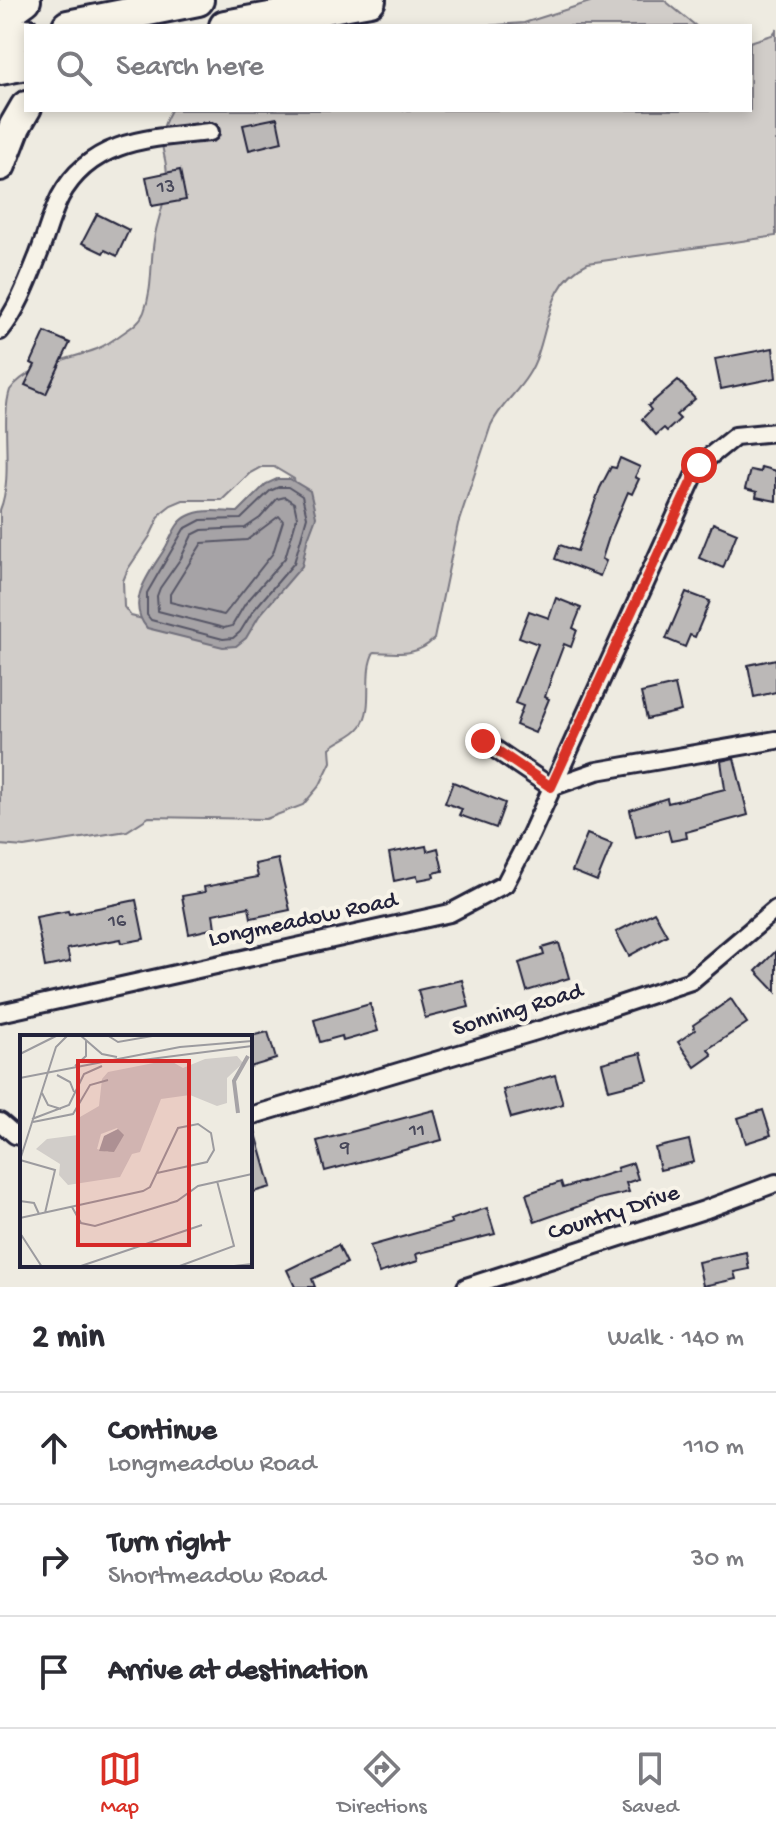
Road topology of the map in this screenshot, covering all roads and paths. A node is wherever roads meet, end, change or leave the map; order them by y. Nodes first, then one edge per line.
1 (25, 0) edge
2 (198, 0) edge
3 (370, 0) edge
4 (0, 18) edge
5 (78, 24) edge
6 (236, 24) edge
7 (24, 34) edge
8 (0, 40) edge
9 (24, 64) edge
10 (0, 69) edge
11 (24, 110) edge
12 (210, 132) dead end
13 (0, 165) edge
14 (0, 331) edge
15 (776, 432) edge
16 (776, 740) edge
17 (483, 741) dead end
18 (551, 787) junction
19 (776, 909) edge
20 (0, 1013) edge
21 (252, 1115) edge
22 (0, 1122) edge
23 (20, 1136) edge
24 (776, 1183) edge
25 (466, 1287) edge

1 - 4 highway
2 - 5 highway
3 - 6 highway
7 - 8 highway
9 - 10 highway
11 - 13 highway
12 - 14 street
15 - 18 street, Longmeadow Road
16 - 18 street
17 - 18 street
18 - 20 street, Longmeadow Road
19 - 21 street, Sonning Road
22 - 23 street
24 - 25 street, Country Drive

